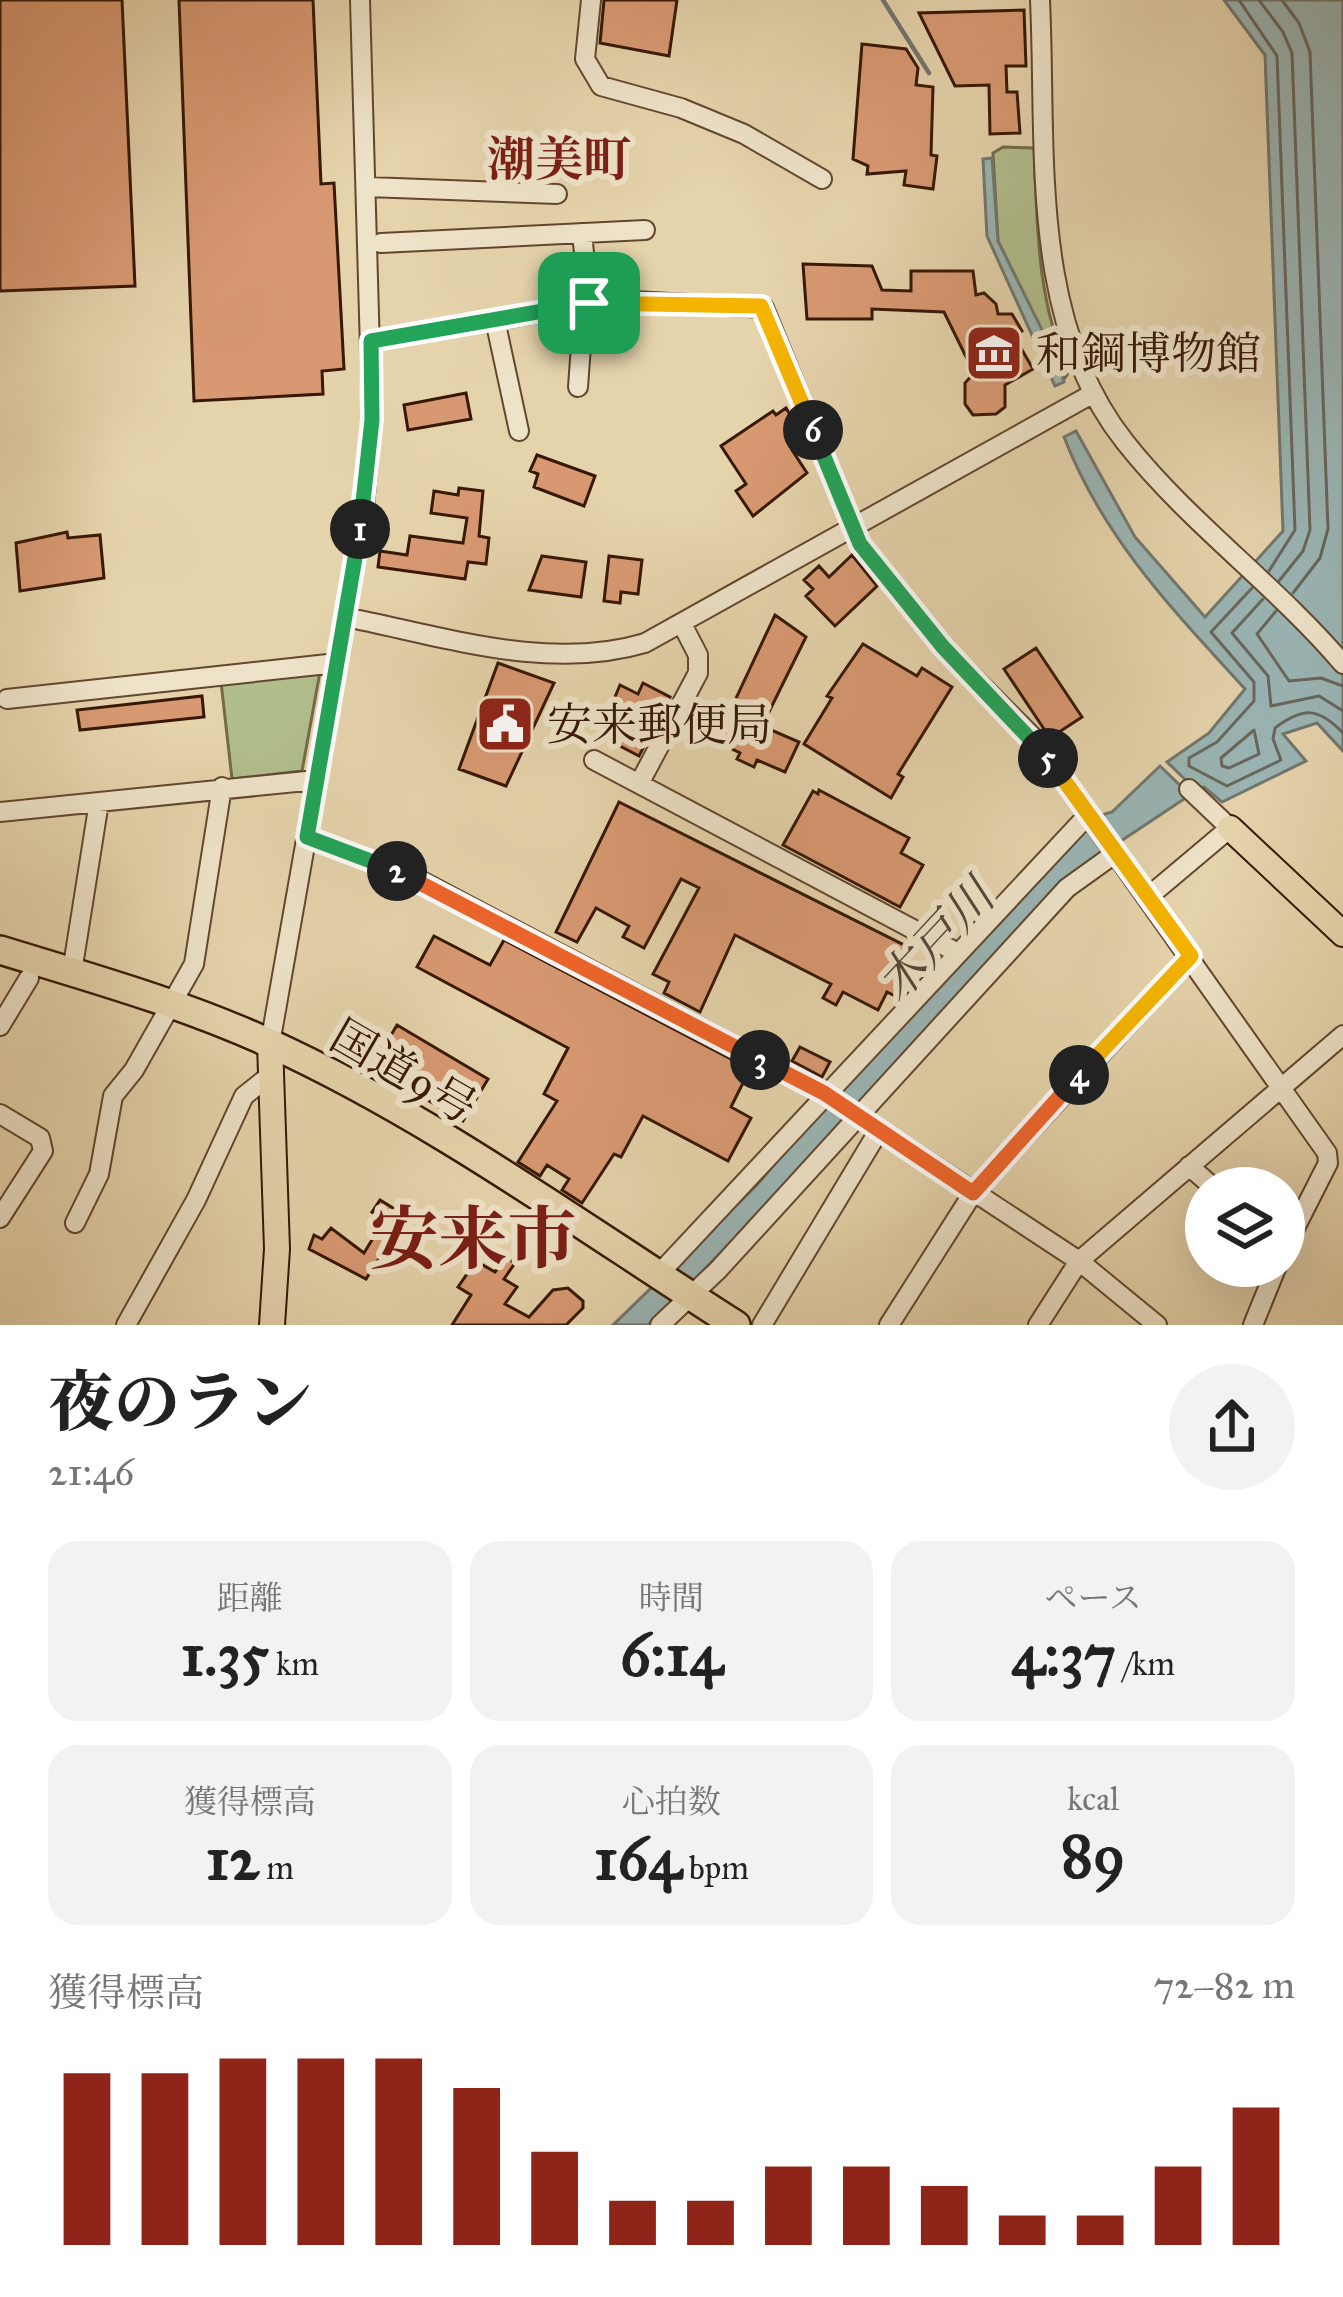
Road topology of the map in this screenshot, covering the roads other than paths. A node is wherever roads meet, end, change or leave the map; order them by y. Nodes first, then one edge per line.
1 (360, 0) edge
2 (591, 0) edge
3 (1040, 0) edge
4 (821, 179) dead end
5 (368, 188) junction
6 (557, 194) dead end
7 (645, 230) dead end
8 (582, 233) junction
9 (381, 243) dead end
10 (586, 304) junction
11 (495, 320) junction
12 (371, 341) junction
13 (578, 386) dead end
14 (1093, 394) junction
15 (519, 431) dead end
16 (852, 531) junction
17 (344, 617) junction
18 (683, 626) junction
19 (337, 663) junction
20 (1343, 664) edge
21 (7, 699) dead end
22 (594, 760) dead end
23 (316, 779) junction
24 (639, 784) junction
25 (222, 787) junction
26 (1189, 789) dead end
27 (99, 802) junction
28 (0, 812) edge
29 (1088, 820) junction
30 (1230, 828) junction
31 (307, 837) junction
32 (1112, 854) junction
33 (1148, 897) junction
34 (1343, 934) edge
35 (0, 950) edge
36 (956, 952) junction
37 (1191, 956) junction
38 (72, 972) junction
39 (29, 978) dead end
40 (169, 1001) junction
41 (0, 1026) edge
42 (1343, 1035) edge
43 (270, 1044) junction
44 (268, 1077) junction
45 (1283, 1088) junction
46 (826, 1094) junction
47 (0, 1114) edge
48 (854, 1115) junction
49 (878, 1132) junction
50 (1189, 1166) joint
51 (973, 1193) junction
52 (1305, 1203) edge
53 (0, 1218) edge
54 (75, 1223) dead end
55 (1079, 1261) junction
56 (660, 1276) junction
57 (1268, 1287) edge
58 (689, 1295) junction
59 (126, 1325) edge
60 (272, 1325) edge
61 (660, 1325) edge
62 (736, 1325) edge
63 (762, 1325) edge
64 (889, 1325) edge
65 (1037, 1325) edge
66 (1157, 1325) edge
67 (1253, 1325) edge

1 - 5 street
2 - 4 street
3 - 14 street
5 - 6 street
5 - 12 street
7 - 8 street
8 - 9 street
8 - 10 street
10 - 11 street
10 - 13 street
10 - 16 street
11 - 12 street
11 - 15 street
12 - 17 street
14 - 16 street
14 - 20 street
16 - 18 street
16 - 29 street
17 - 18 street
17 - 19 street
18 - 24 street
19 - 21 street
19 - 23 street
22 - 24 street
23 - 25 street
23 - 31 street
24 - 36 street
25 - 27 street
25 - 40 street
26 - 30 street
27 - 28 street
27 - 38 street
29 - 32 street
29 - 36 street
30 - 33 street
30 - 34 main road
31 - 43 street
31 - 46 street
32 - 33 street
32 - 48 street
33 - 37 street
35 - 38 highway, 国道9号
36 - 46 street
37 - 45 street
37 - 51 street
38 - 40 highway, 国道9号
39 - 41 street
40 - 43 highway, 国道9号
40 - 54 street
42 - 45 street
43 - 44 main road
43 - 56 highway, 国道9号
44 - 59 street
44 - 60 main road
45 - 50 street
45 - 52 street
46 - 48 street
46 - 56 street
47 - 53 street
48 - 49 street
48 - 58 street
49 - 51 street
49 - 63 street
50 - 55 street
51 - 55 street
51 - 64 street
55 - 65 street
55 - 66 street
56 - 58 highway, 国道9号
57 - 67 street
58 - 61 street
58 - 62 highway, 国道9号

